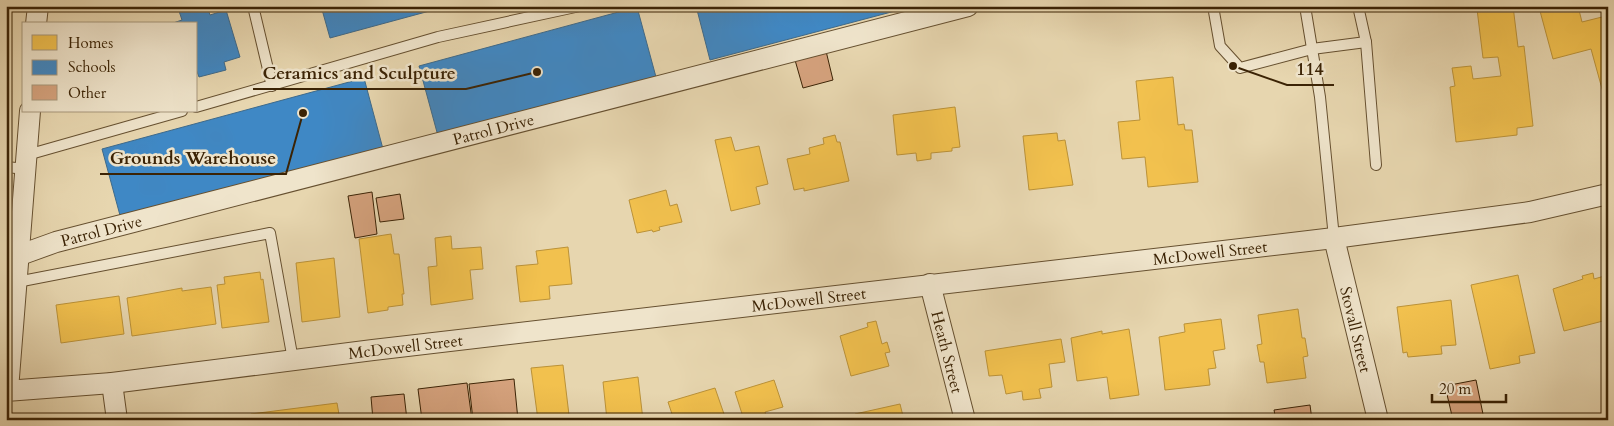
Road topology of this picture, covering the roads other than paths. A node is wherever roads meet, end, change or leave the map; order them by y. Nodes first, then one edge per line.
1 (38, 6) edge
2 (253, 6) edge
3 (580, 6) edge
4 (968, 6) edge
5 (1213, 6) edge
6 (1305, 6) edge
7 (1358, 6) edge
8 (36, 22) edge
9 (1366, 42) junction
10 (1312, 49) junction
11 (272, 86) junction
12 (198, 106) edge
13 (30, 112) edge
14 (179, 112) edge
15 (19, 163) edge
16 (1376, 165) dead end
17 (1608, 194) edge
18 (1334, 238) junction
19 (20, 255) junction
20 (17, 282) junction
21 (930, 284) junction
22 (292, 360) junction
23 (112, 383) junction
24 (7, 390) edge
25 (117, 420) edge
26 (965, 420) edge
27 (1378, 420) edge

1 - 8 street
2 - 11 lane
3 - 11 lane
4 - 19 street, Patrol Drive
5 - 10 lane
6 - 10 lane
7 - 9 lane
9 - 10 lane
9 - 16 lane
10 - 18 lane
11 - 12 lane
13 - 15 street
14 - 15 lane
15 - 19 street
17 - 18 street, McDowell Street
18 - 21 street, McDowell Street
18 - 27 street, Stovall Street
19 - 20 street
20 - 22 lane
20 - 24 street
21 - 22 street, McDowell Street
21 - 26 street, Heath Street
22 - 23 street, McDowell Street
23 - 24 street, McDowell Street
23 - 25 street

